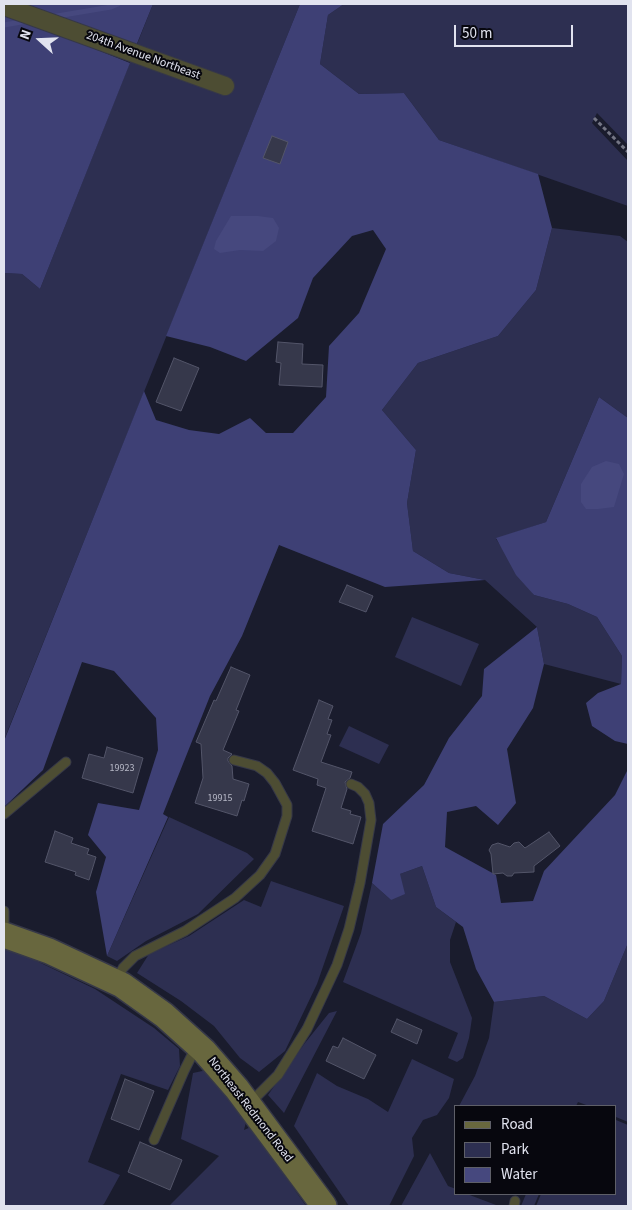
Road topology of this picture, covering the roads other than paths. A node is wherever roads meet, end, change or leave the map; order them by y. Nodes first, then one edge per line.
1 (4, 6) edge
2 (225, 86) dead end
3 (234, 760) dead end
4 (66, 762) dead end
5 (351, 784) dead end
6 (4, 814) edge
7 (4, 911) edge
8 (4, 935) edge
9 (119, 984) junction
10 (198, 1045) junction
11 (248, 1105) junction
12 (154, 1140) dead end
13 (324, 1206) edge

1 - 2 street, 204th Avenue Northeast
3 - 9 lane
4 - 6 lane
5 - 11 lane
7 - 8 lane
8 - 9 street, Northeast Redmond Road
9 - 10 street, Northeast Redmond Road
10 - 11 street, Northeast Redmond Road
10 - 12 lane
11 - 13 street, Northeast Redmond Road

